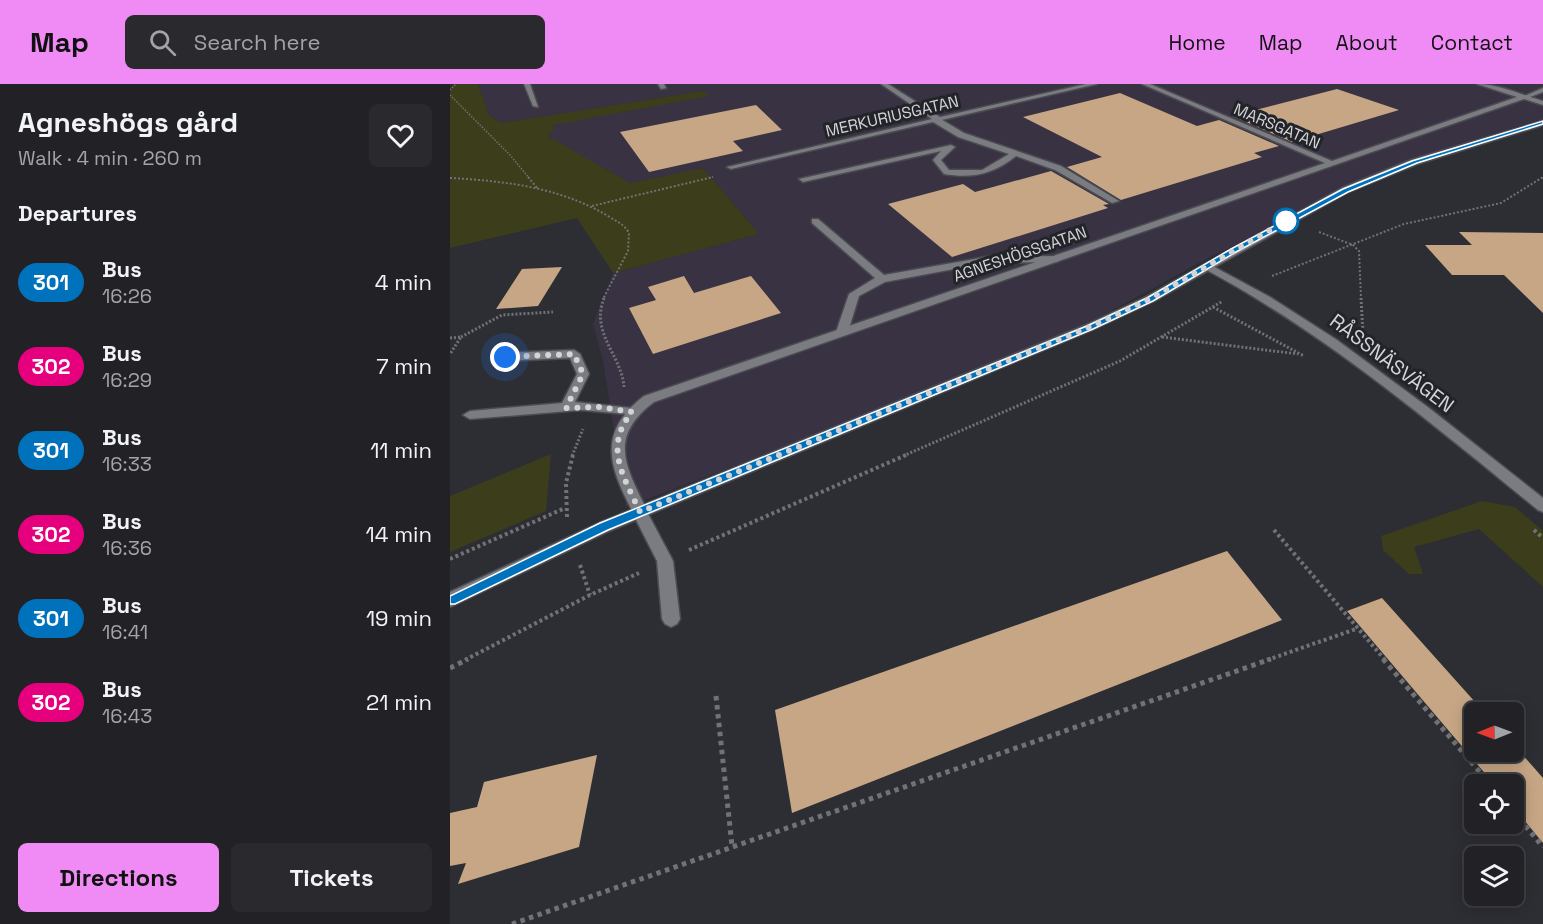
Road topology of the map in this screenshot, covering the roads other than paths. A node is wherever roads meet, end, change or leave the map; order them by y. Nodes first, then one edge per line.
1 (527, 84) edge
2 (884, 84) edge
3 (1094, 84) edge
4 (1145, 84) edge
5 (1480, 84) edge
6 (1543, 90) edge
7 (1525, 97) junction
8 (1543, 103) edge
9 (536, 106) dead end
10 (937, 120) junction
11 (1543, 123) edge
12 (962, 135) junction
13 (951, 147) junction
14 (1015, 153) junction
15 (1333, 164) junction
16 (730, 167) road end
17 (803, 179) dead end
18 (1115, 201) dead end
19 (815, 221) dead end
20 (1057, 259) junction
21 (1207, 266) junction
22 (882, 279) junction
23 (842, 332) junction
24 (505, 357) dead end
25 (566, 408) junction
26 (632, 412) junction
27 (470, 415) dead end
28 (1543, 506) edge
29 (640, 512) junction
30 (450, 600) edge
31 (671, 619) dead end

1 - 9 street
2 - 10 street
3 - 10 street, MERKURIUSGATAN
4 - 15 street, MARSGATAN
5 - 7 street
6 - 7 street, AGNESHÖGSGATAN
7 - 8 street
7 - 15 street, AGNESHÖGSGATAN
10 - 12 street
10 - 16 street, MERKURIUSGATAN
11 - 21 street
12 - 13 street
12 - 14 street
13 - 14 street
13 - 17 street
14 - 18 street
15 - 20 street, AGNESHÖGSGATAN
19 - 22 street
20 - 22 street
20 - 23 street, AGNESHÖGSGATAN
21 - 28 street, RÅSSNÄSVÄGEN
21 - 29 street
22 - 23 street
23 - 26 street, AGNESHÖGSGATAN
24 - 25 street
25 - 26 street
25 - 27 street
26 - 29 street, AGNESHÖGSGATAN
29 - 30 street
29 - 31 street, AGNESHÖGSGATAN

